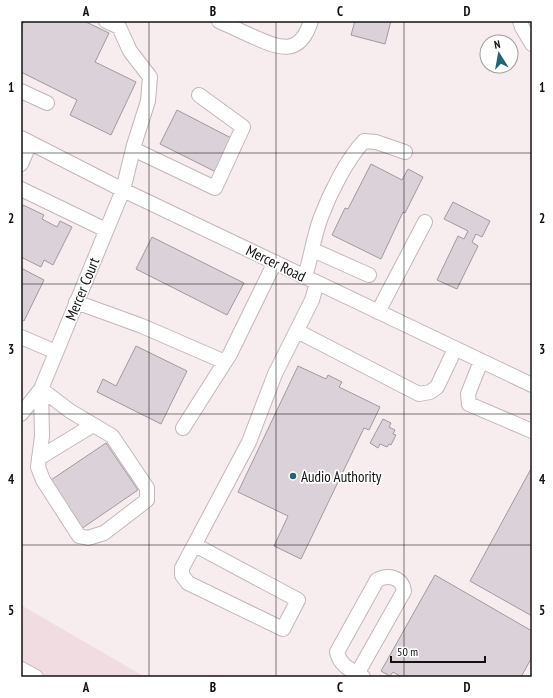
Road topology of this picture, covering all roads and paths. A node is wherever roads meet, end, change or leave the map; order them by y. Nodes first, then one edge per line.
1 (106, 21) edge
2 (219, 21) edge
3 (311, 21) edge
4 (520, 21) edge
5 (240, 25) edge
6 (532, 44) edge
7 (21, 91) edge
8 (199, 95) dead end
9 (47, 103) dead end
10 (26, 140) edge
11 (133, 149) junction
12 (405, 152) dead end
13 (21, 164) edge
14 (21, 189) edge
15 (123, 190) junction
16 (425, 222) dead end
17 (106, 230) junction
18 (313, 250) junction
19 (275, 262) junction
20 (369, 275) dead end
21 (311, 280) junction
22 (76, 302) junction
23 (378, 312) junction
24 (297, 331) junction
25 (21, 337) edge
26 (455, 349) junction
27 (56, 352) junction
28 (482, 361) junction
29 (225, 362) junction
30 (532, 385) edge
31 (41, 389) junction
32 (21, 414) edge
33 (93, 425) junction
34 (184, 428) dead end
35 (532, 431) edge
36 (39, 458) junction
37 (195, 545) junction
38 (21, 669) edge
39 (360, 675) edge
40 (36, 677) edge

1 - 11 street, Mercer Court
2 - 5 street
3 - 5 street
4 - 6 street
7 - 9 street
8 - 11 street
10 - 13 street
10 - 15 street, Mercer Road
11 - 15 street, Mercer Court
12 - 18 street
14 - 17 street
15 - 17 street, Mercer Court
15 - 19 street, Mercer Road
16 - 23 street
17 - 22 street, Mercer Court
18 - 20 street
18 - 21 street
19 - 21 street, Mercer Road
19 - 29 street
21 - 23 street, Mercer Road
21 - 24 street
22 - 27 street, Mercer Court
22 - 29 street
23 - 26 street, Mercer Road
24 - 26 street
24 - 37 street
25 - 27 street
26 - 28 street, Mercer Road
27 - 31 street, Mercer Court
28 - 30 street, Mercer Road
28 - 35 street
29 - 34 street
31 - 32 street
31 - 33 street
31 - 36 street
33 - 36 street
33 - 36 street
37 - 37 street
38 - 40 street
39 - 39 street

